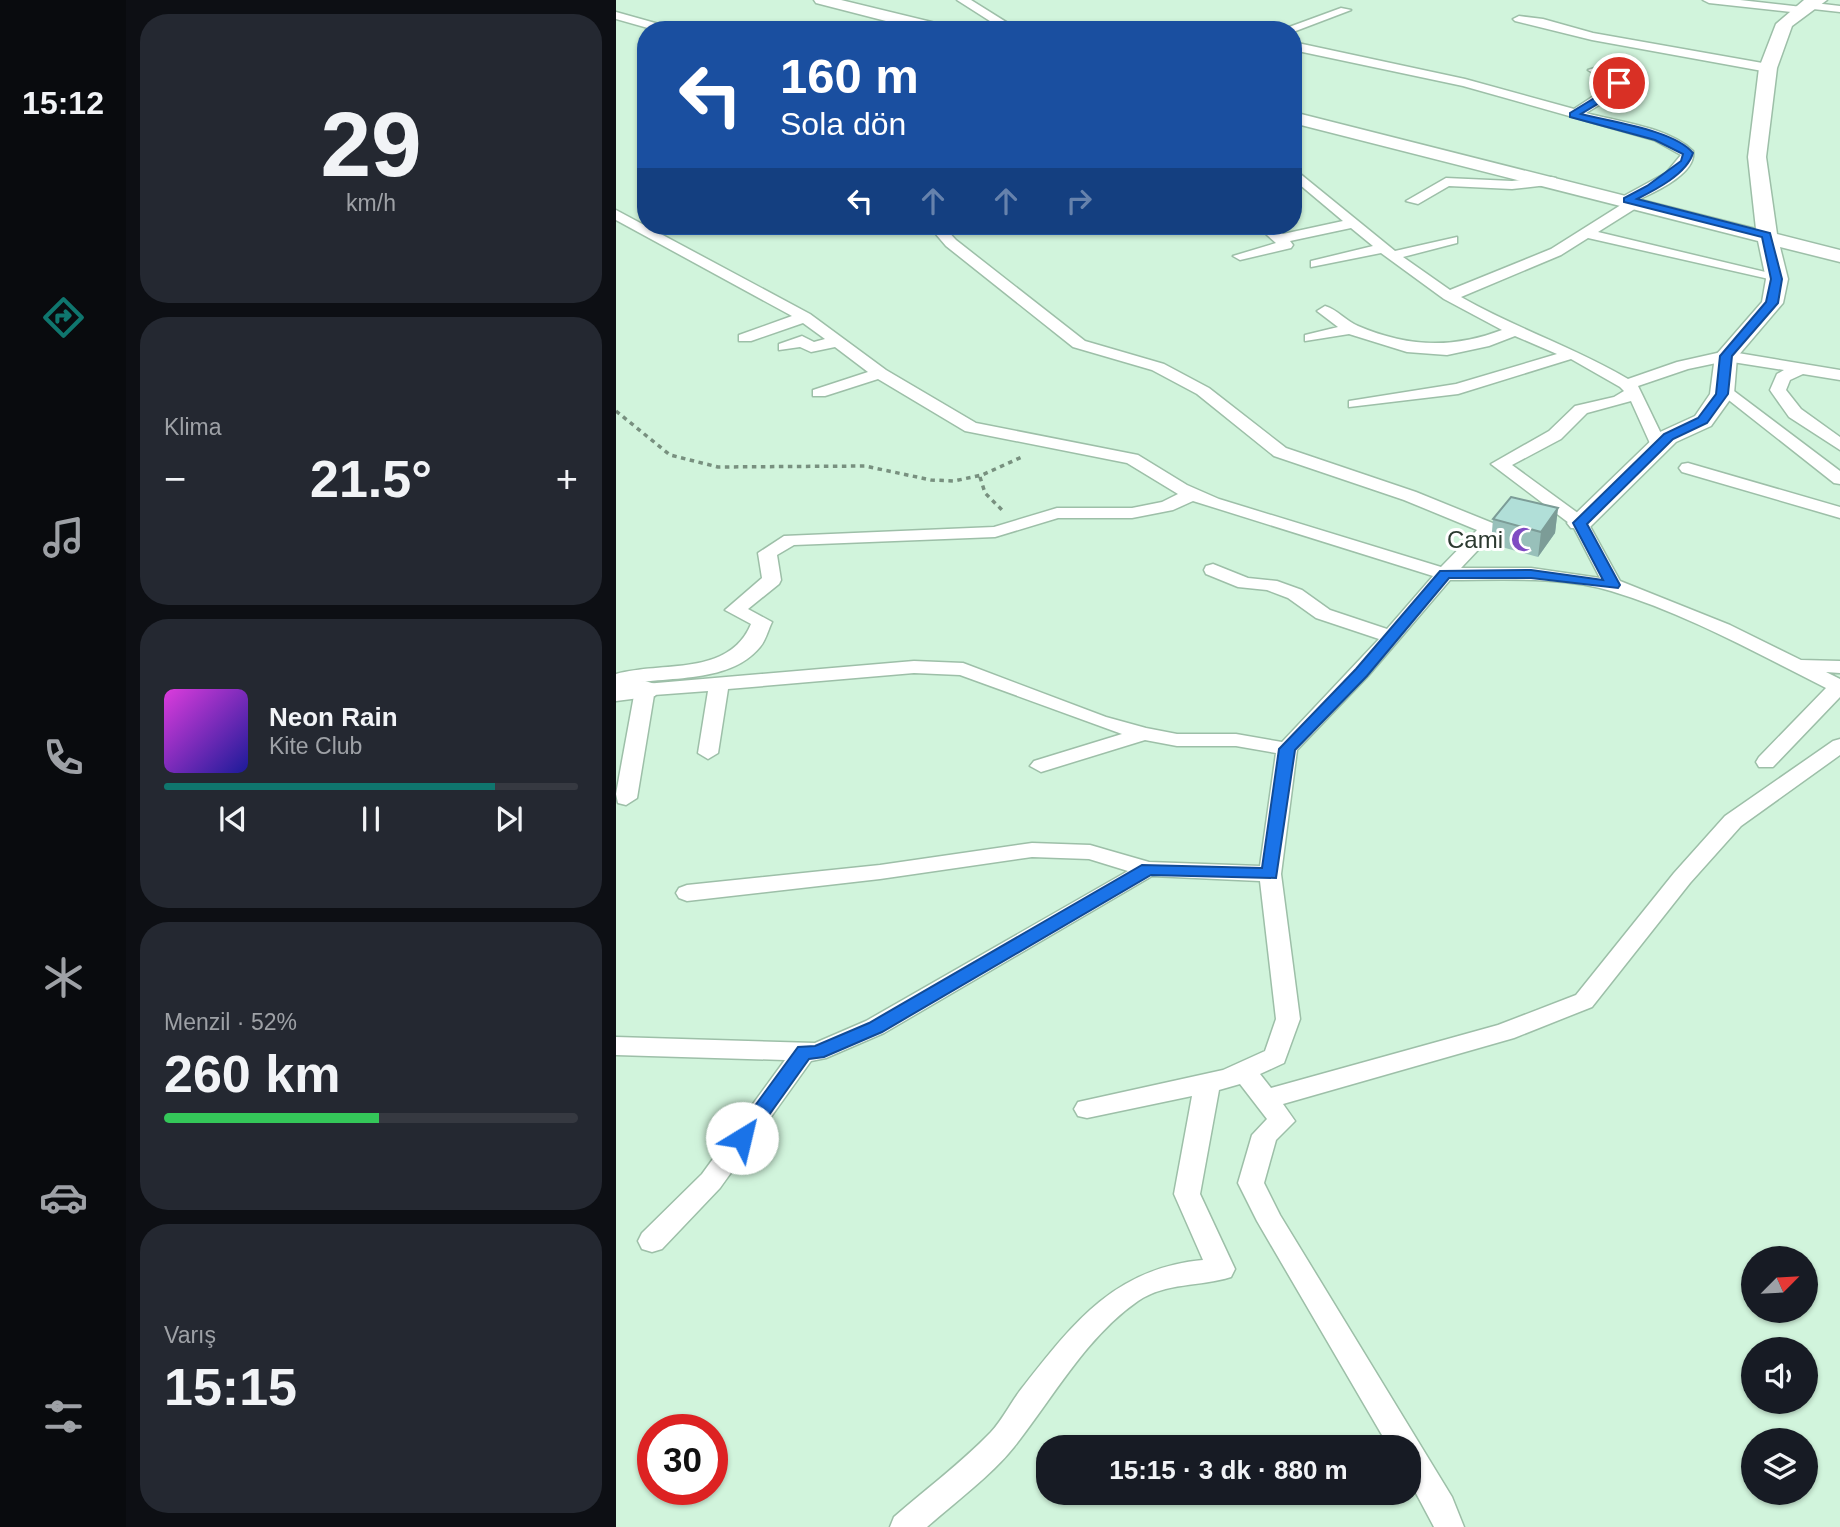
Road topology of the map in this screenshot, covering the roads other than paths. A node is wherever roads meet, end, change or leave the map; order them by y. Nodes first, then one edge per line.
1 (822, 0) edge
2 (963, 0) edge
3 (1709, 0) edge
4 (1808, 4) edge
5 (1840, 9) edge
6 (1345, 10) dead end
7 (616, 15) edge
8 (1519, 19) dead end
9 (637, 21) edge
10 (906, 21) edge
11 (998, 21) edge
12 (1302, 25) edge
13 (1302, 48) edge
14 (1768, 68) junction
15 (1594, 70) dead end
16 (1573, 115) junction
17 (1302, 119) edge
18 (1658, 120) dead end
19 (1642, 133) junction
20 (1302, 179) edge
21 (1551, 181) junction
22 (1413, 201) dead end
23 (1632, 201) junction
24 (616, 214) edge
25 (1355, 223) junction
26 (637, 225) edge
27 (1302, 234) edge
28 (1589, 234) junction
29 (655, 235) edge
30 (944, 235) edge
31 (1275, 235) edge
32 (1299, 235) edge
33 (1767, 235) junction
34 (1280, 239) junction
35 (1452, 240) dead end
36 (1388, 252) junction
37 (1240, 256) dead end
38 (1840, 256) edge
39 (1316, 264) dead end
40 (1777, 279) junction
41 (1449, 296) junction
42 (1325, 311) dead end
43 (805, 317) junction
44 (1350, 329) junction
45 (1516, 330) junction
46 (746, 338) dead end
47 (1311, 338) dead end
48 (839, 341) junction
49 (785, 347) dead end
50 (1572, 354) junction
51 (1726, 356) junction
52 (1798, 370) junction
53 (880, 373) junction
54 (1840, 375) edge
55 (1722, 387) junction
56 (1630, 388) junction
57 (819, 393) dead end
58 (1354, 404) dead end
59 (1840, 445) edge
60 (1659, 446) junction
61 (1688, 468) dead end
62 (1840, 479) edge
63 (1193, 494) junction
64 (1840, 513) edge
65 (1580, 523) junction
66 (1213, 570) dead end
67 (1445, 574) junction
68 (1613, 585) junction
69 (1391, 637) junction
70 (616, 680) edge
71 (1840, 680) edge
72 (719, 683) junction
73 (645, 690) junction
74 (616, 692) edge
75 (1144, 734) junction
76 (1840, 744) edge
77 (1287, 749) junction
78 (708, 753) dead end
79 (1766, 762) dead end
80 (1041, 766) dead end
81 (626, 798) dead end
82 (1148, 869) junction
83 (1270, 874) junction
84 (687, 893) dead end
85 (616, 1046) edge
86 (804, 1052) junction
87 (1244, 1071) junction
88 (1207, 1084) junction
89 (1266, 1099) junction
90 (1087, 1109) dead end
91 (652, 1241) dead end
92 (1398, 1435) edge
93 (1421, 1473) edge
94 (905, 1527) edge
95 (1449, 1527) edge

1 - 10 street
2 - 11 street
3 - 4 street
4 - 5 street
4 - 14 street
6 - 12 street
7 - 9 street
8 - 14 street
13 - 16 street
14 - 33 street
15 - 16 street
16 - 19 street
17 - 21 street
18 - 19 street
19 - 23 street
20 - 25 street
21 - 22 street
21 - 23 street
23 - 28 street
23 - 33 street
24 - 26 street
25 - 27 street
25 - 36 street
28 - 40 street
28 - 41 street
29 - 43 street
30 - 67 street
31 - 34 street
32 - 34 street
33 - 38 street
33 - 40 street
34 - 37 street
35 - 36 street
36 - 39 street
36 - 41 street
40 - 51 street
41 - 45 street
42 - 44 street
43 - 46 street
43 - 48 street
44 - 45 street
44 - 47 street
45 - 50 street
48 - 49 street
48 - 53 street
50 - 56 street
50 - 58 street
51 - 52 street
51 - 55 street
51 - 56 street
52 - 54 street
52 - 59 street
53 - 57 street
53 - 63 street
55 - 60 street
55 - 62 street
56 - 60 street
56 - 65 street
60 - 65 street
61 - 64 street
63 - 67 street
63 - 70 street
65 - 68 street
66 - 69 street
67 - 68 street
67 - 69 street
68 - 71 street
69 - 77 street
71 - 79 street
72 - 73 street
72 - 75 street
72 - 78 street
73 - 74 street
73 - 81 street
75 - 77 street
75 - 80 street
76 - 89 street
77 - 83 street
82 - 83 street
82 - 84 street
82 - 86 street
83 - 87 street
85 - 86 street
86 - 91 street
87 - 88 street
87 - 89 street
88 - 90 street
88 - 94 street
89 - 92 street
93 - 95 street

